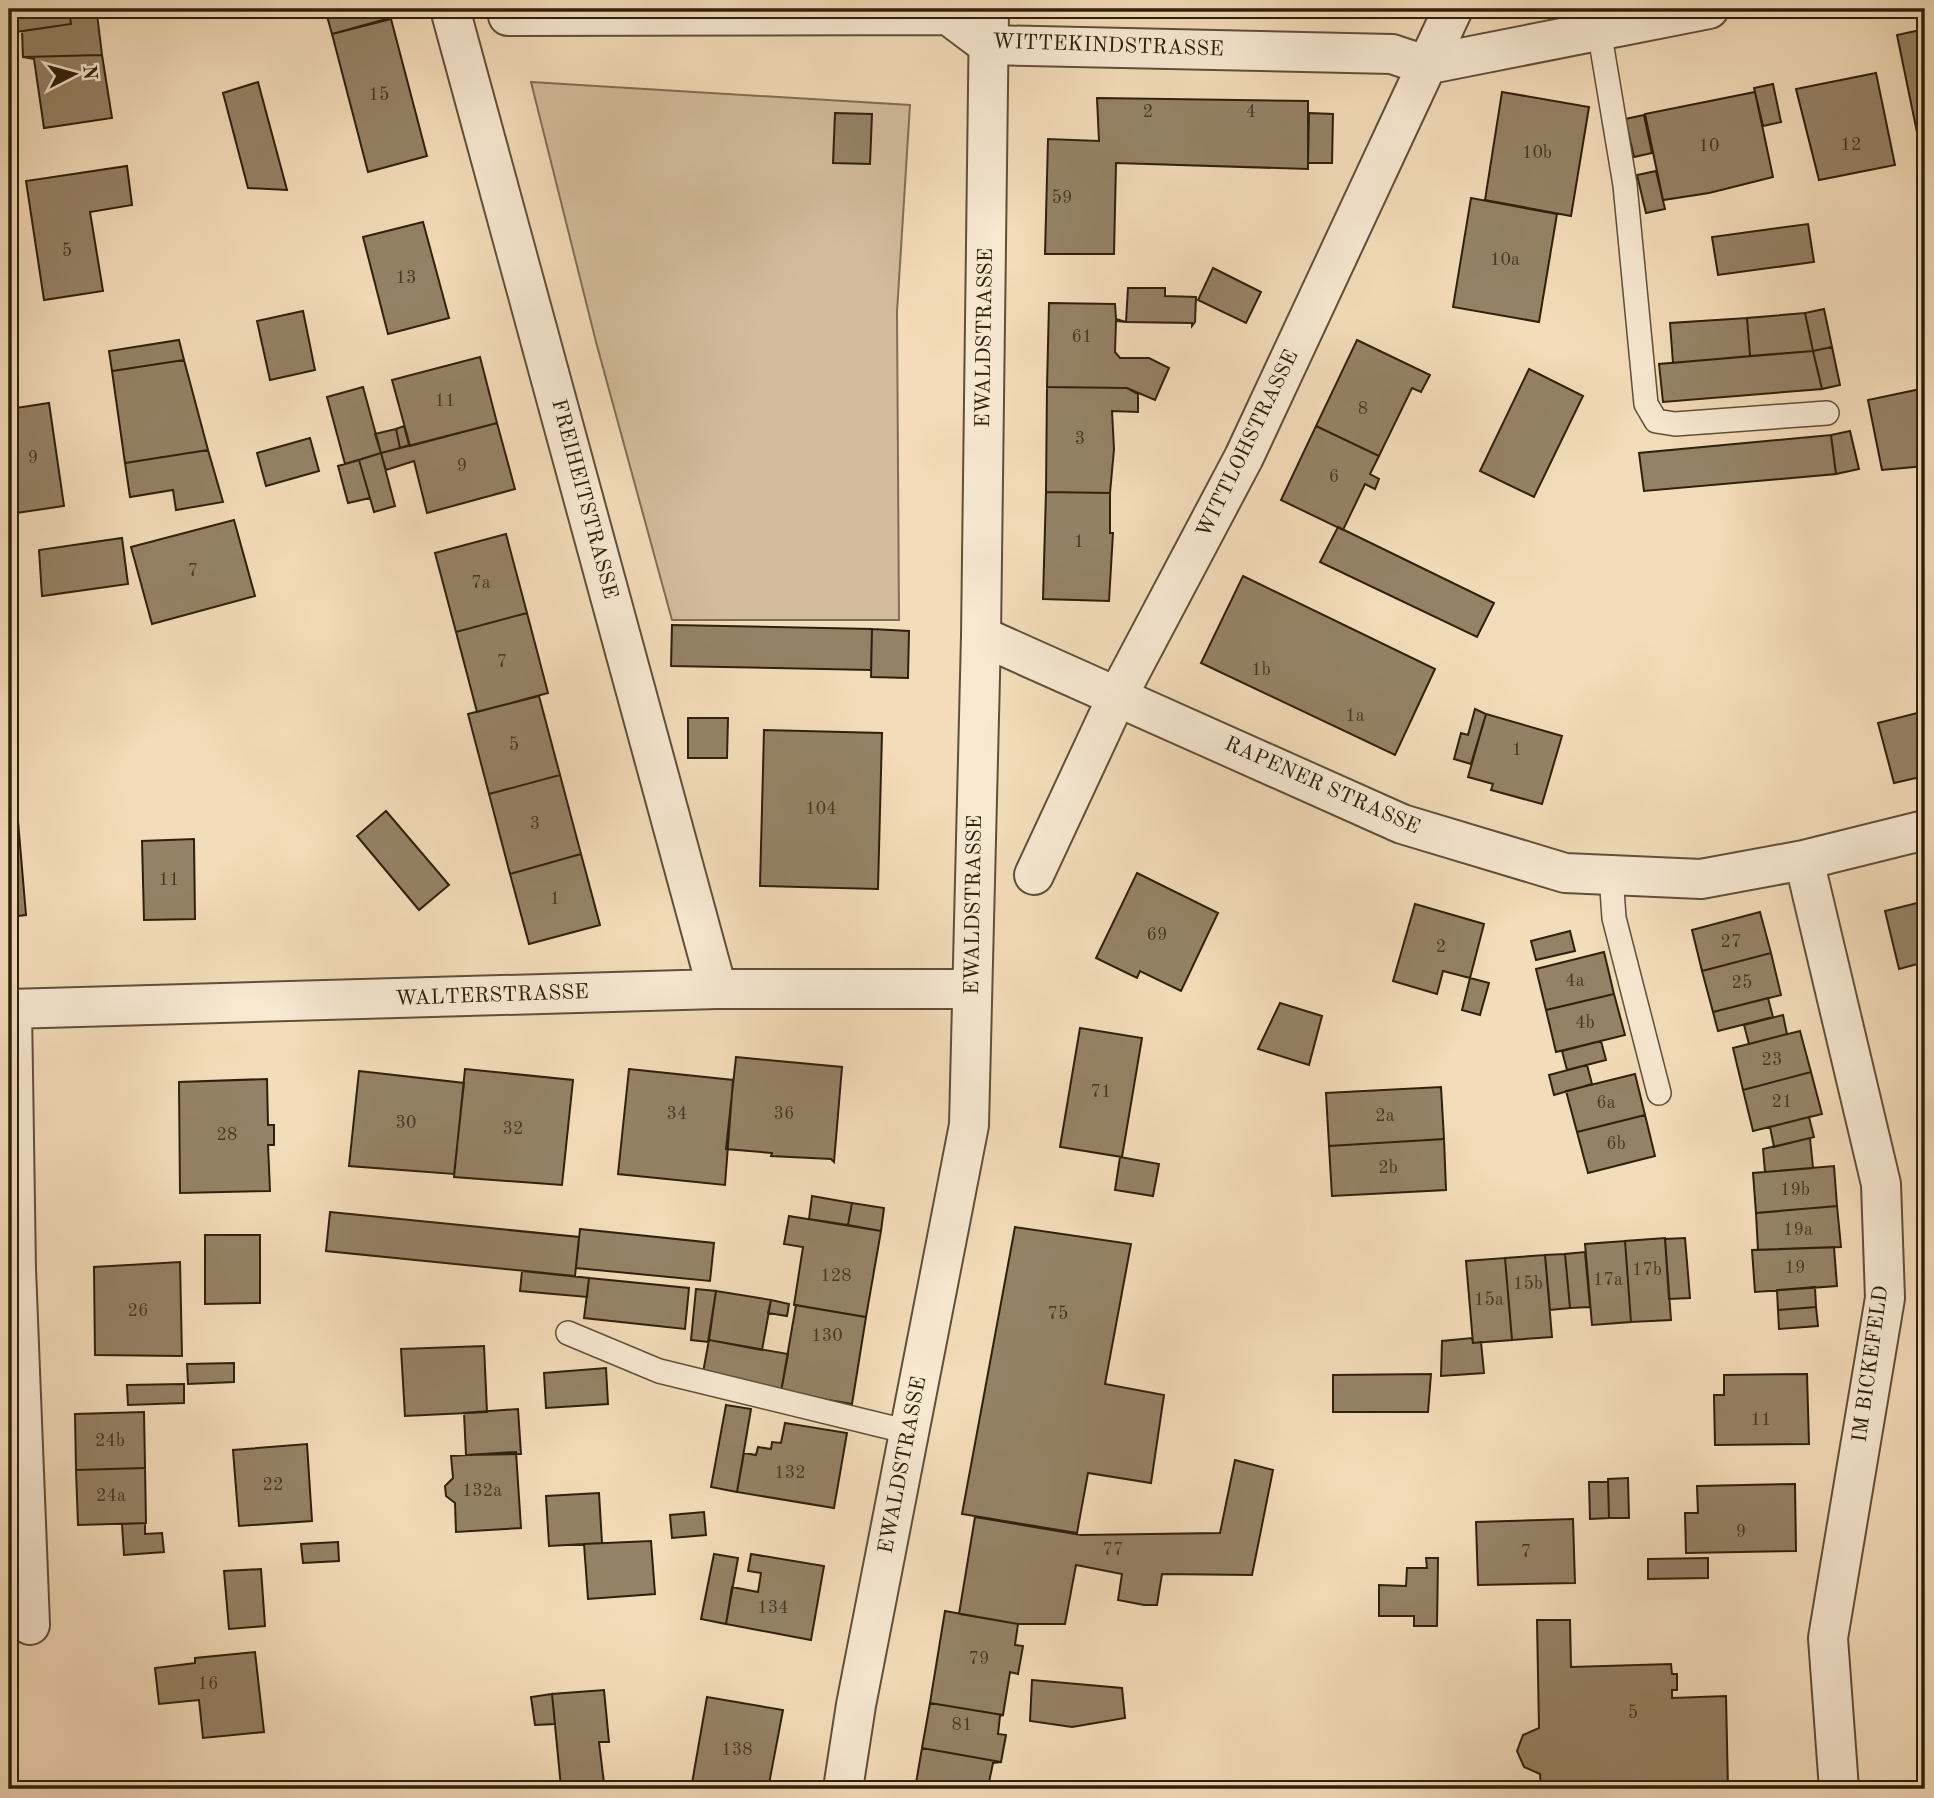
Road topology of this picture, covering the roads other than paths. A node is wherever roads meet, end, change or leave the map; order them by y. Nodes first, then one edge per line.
1 (450, 9) edge
2 (1454, 9) edge
3 (1709, 9) edge
4 (508, 16) dead end
5 (989, 27) edge
6 (1599, 30) junction
7 (1425, 65) junction
8 (1827, 413) dead end
9 (981, 636) junction
10 (1116, 699) junction
11 (1925, 830) edge
12 (1804, 860) junction
13 (1034, 875) dead end
14 (1611, 875) junction
15 (717, 989) junction
16 (972, 989) junction
17 (10, 1009) edge
18 (1659, 1093) dead end
19 (568, 1333) dead end
20 (909, 1432) junction
21 (30, 1625) dead end
22 (844, 1789) edge
23 (1839, 1789) edge

1 - 15 street, FREIHEITSTRASSE
2 - 7 street, WITTLOHSTRASSE
3 - 6 street, WITTEKINDSTRASSE
4 - 5 street, WITTEKINDSTRASSE
5 - 7 street, WITTEKINDSTRASSE
5 - 9 street, EWALDSTRASSE
6 - 7 street, WITTEKINDSTRASSE
6 - 8 lane
7 - 10 street, WITTLOHSTRASSE
9 - 10 street, RAPENER STRASSE
9 - 16 street, EWALDSTRASSE
10 - 13 street, WITTLOHSTRASSE
10 - 14 street, RAPENER STRASSE
11 - 12 street, RAPENER STRASSE
12 - 14 street, RAPENER STRASSE
12 - 23 street, IM BICKEFELD
14 - 18 lane
15 - 16 street, WALTERSTRASSE
15 - 17 street, WALTERSTRASSE
16 - 20 street, EWALDSTRASSE
17 - 21 street, WALTERSTRASSE
19 - 20 lane
20 - 22 street, EWALDSTRASSE

